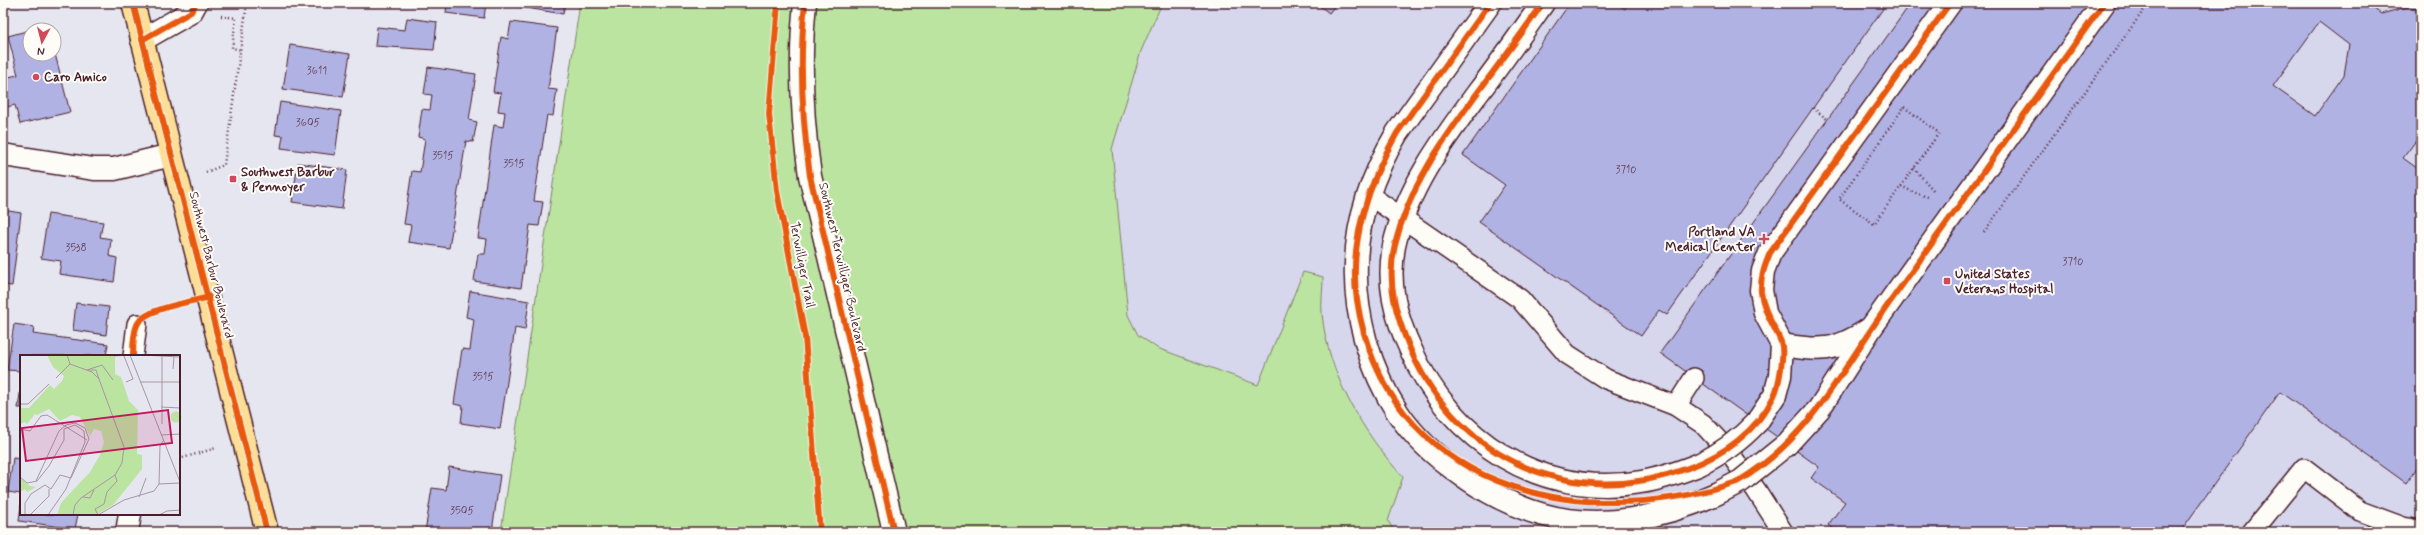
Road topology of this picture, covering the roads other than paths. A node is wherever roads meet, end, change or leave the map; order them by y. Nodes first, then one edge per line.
1 (133, 3) edge
2 (805, 3) edge
3 (1490, 3) edge
4 (1543, 3) edge
5 (1950, 3) edge
6 (2104, 3) edge
7 (194, 7) edge
8 (142, 40) junction
9 (3, 155) edge
10 (171, 155) junction
11 (1369, 195) junction
12 (1403, 218) junction
13 (137, 324) dead end
14 (1871, 328) junction
15 (1782, 346) junction
16 (133, 355) edge
17 (1694, 378) dead end
18 (1676, 406) junction
19 (130, 515) edge
20 (2421, 530) edge
21 (128, 532) edge
22 (267, 532) edge
23 (894, 532) edge
24 (1782, 532) edge
25 (2252, 532) edge

1 - 8 main road, Southwest Barbur Boulevard
2 - 23 street, Southwest Terwilliger Boulevard
3 - 11 street
4 - 12 street
5 - 15 street
6 - 14 street
7 - 8 street
8 - 10 main road, Southwest Barbur Boulevard
9 - 10 street
10 - 22 main road, Southwest Barbur Boulevard
11 - 12 lane
11 - 14 street, bridge
12 - 15 street, bridge
12 - 18 lane
13 - 16 lane
14 - 15 street
17 - 18 lane
18 - 24 lane
19 - 21 street
20 - 25 lane

